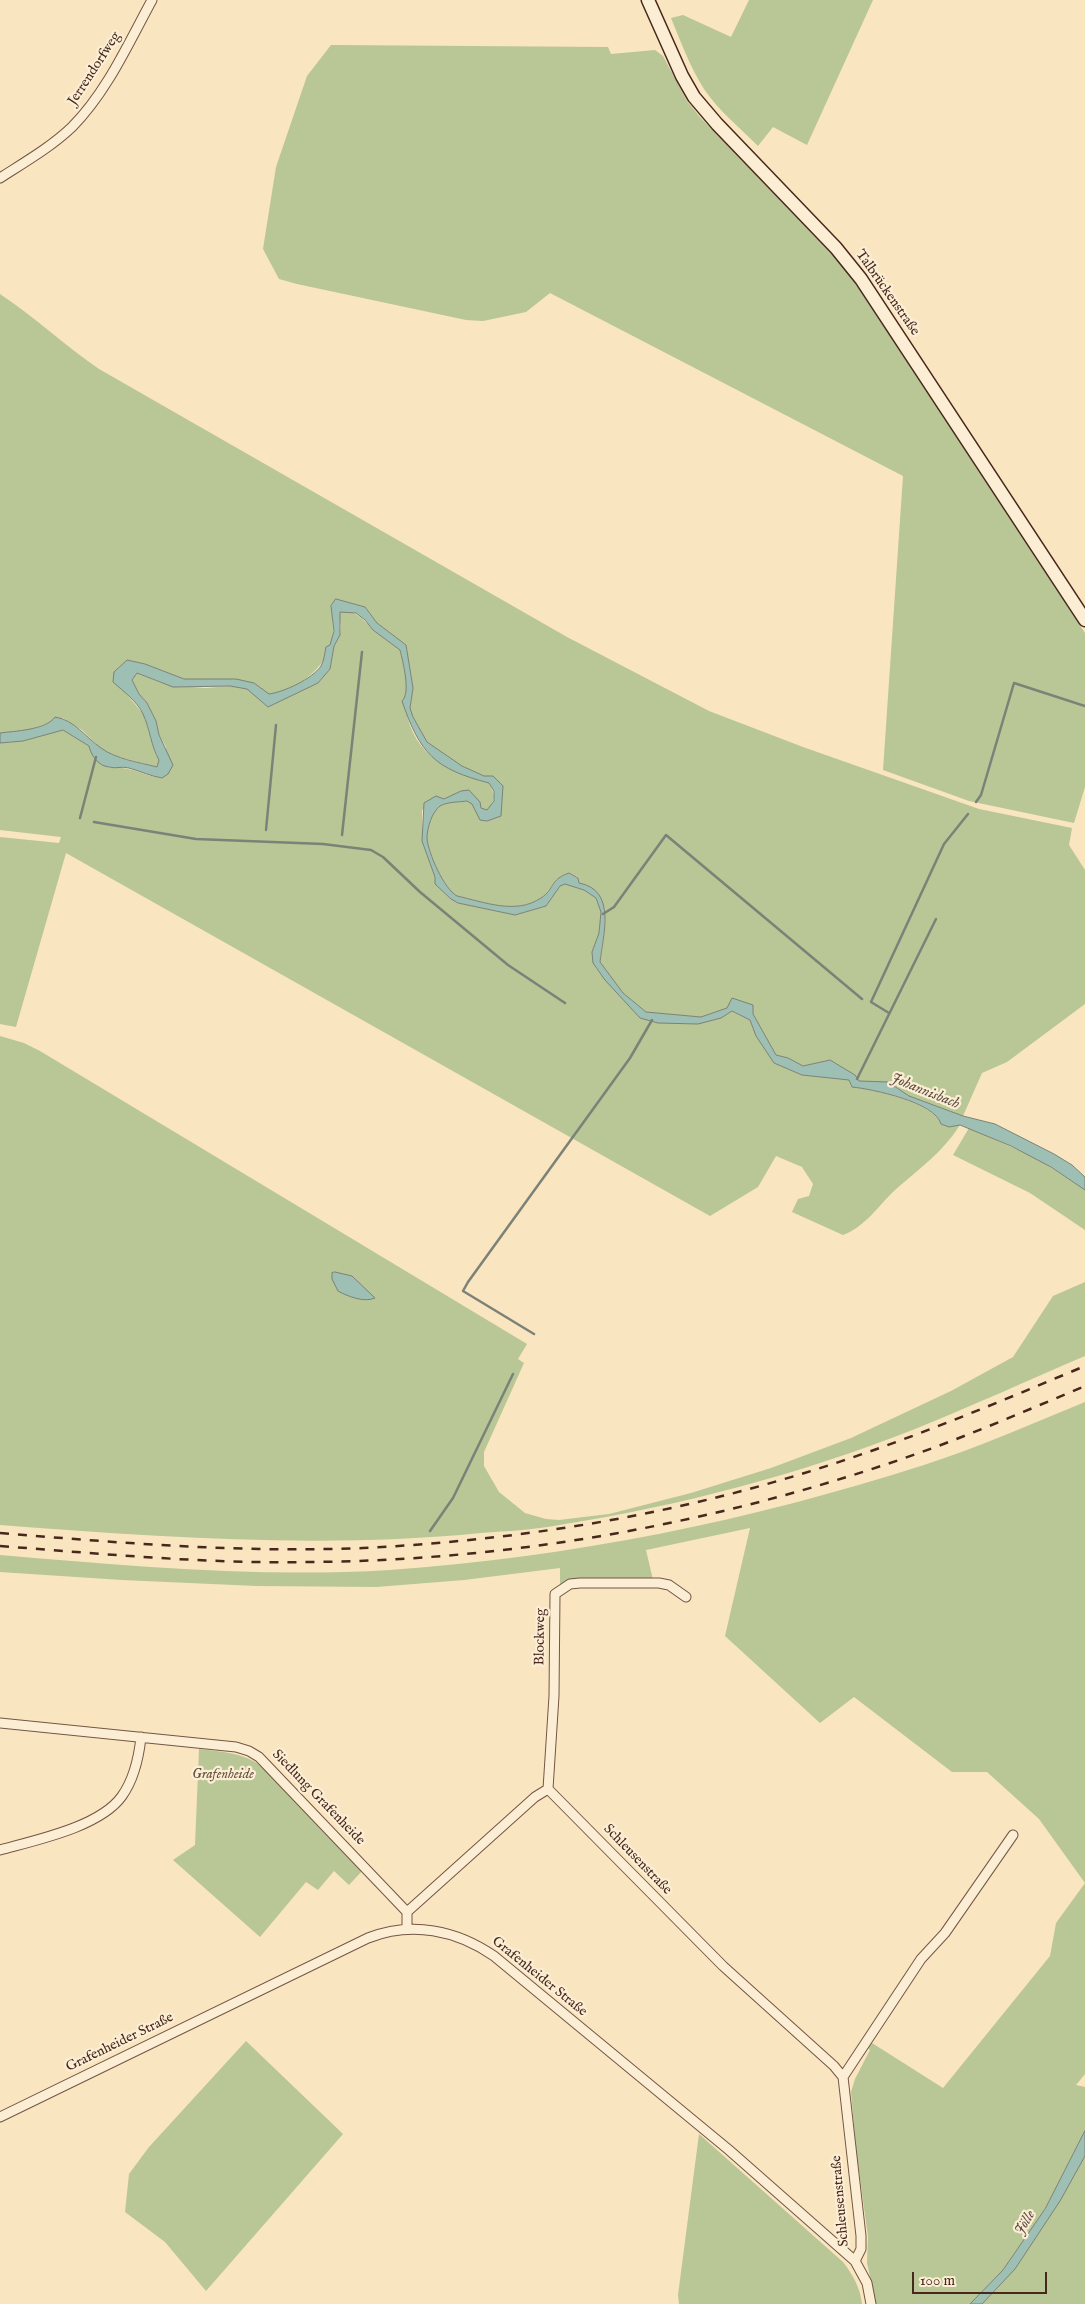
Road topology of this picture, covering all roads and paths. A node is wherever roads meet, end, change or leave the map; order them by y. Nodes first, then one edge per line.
1 (152, 0) edge
2 (648, 0) edge
3 (0, 178) edge
4 (1085, 620) edge
5 (686, 1598) dead end
6 (0, 1723) edge
7 (141, 1737) junction
8 (548, 1789) junction
9 (1014, 1835) dead end
10 (0, 1850) edge
11 (407, 1912) junction
12 (407, 1929) junction
13 (843, 2077) junction
14 (0, 2117) edge
15 (855, 2261) junction
16 (871, 2304) edge

1 - 3 street, Jerrendorfweg
2 - 4 main road, Talbrückenstraße
5 - 8 street, Blockweg
6 - 7 street, Siedlung Grafenheide
7 - 10 street
7 - 11 street, Siedlung Grafenheide
8 - 11 street
8 - 13 street, Schleusenstraße
9 - 13 street
11 - 12 street
12 - 14 street, Grafenheider Straße
12 - 15 street, Grafenheider Straße
13 - 15 street, Schleusenstraße
15 - 16 street, Grafenheider Straße

